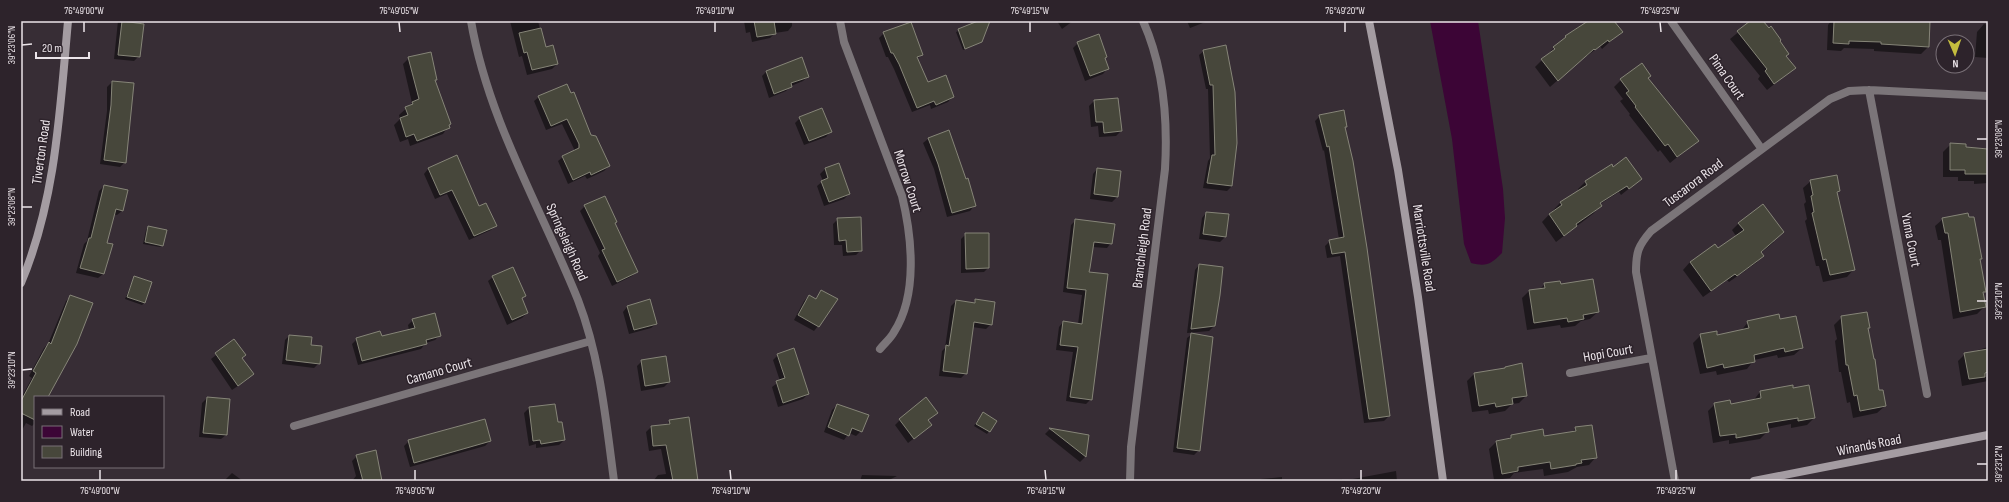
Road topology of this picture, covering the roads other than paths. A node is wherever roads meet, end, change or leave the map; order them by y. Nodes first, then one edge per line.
1 (68, 21) edge
2 (471, 21) edge
3 (840, 21) edge
4 (1143, 21) edge
5 (1369, 21) edge
6 (1671, 21) edge
7 (1869, 90) junction
8 (1988, 96) edge
9 (1761, 148) junction
10 (21, 283) edge
11 (591, 341) junction
12 (880, 349) dead end
13 (1651, 358) junction
14 (1570, 373) dead end
15 (1927, 394) dead end
16 (294, 426) dead end
17 (1988, 435) edge
18 (614, 481) edge
19 (1130, 481) edge
20 (1443, 481) edge
21 (1675, 481) edge
22 (1754, 481) edge

1 - 10 street, Tiverton Road
2 - 11 street, Springsleigh Road
3 - 12 street, Morrow Court
4 - 19 street, Branchleigh Road
5 - 20 street, Marriottsville Road
6 - 9 street, Pima Court
7 - 8 street, Tuscarora Road
7 - 9 street, Tuscarora Road
7 - 15 street, Yuma Court
9 - 13 street, Tuscarora Road
11 - 16 street, Camano Court
11 - 18 street, Springsleigh Road
13 - 14 street, Hopi Court
13 - 21 street, Tuscarora Road
17 - 22 street, Winands Road

